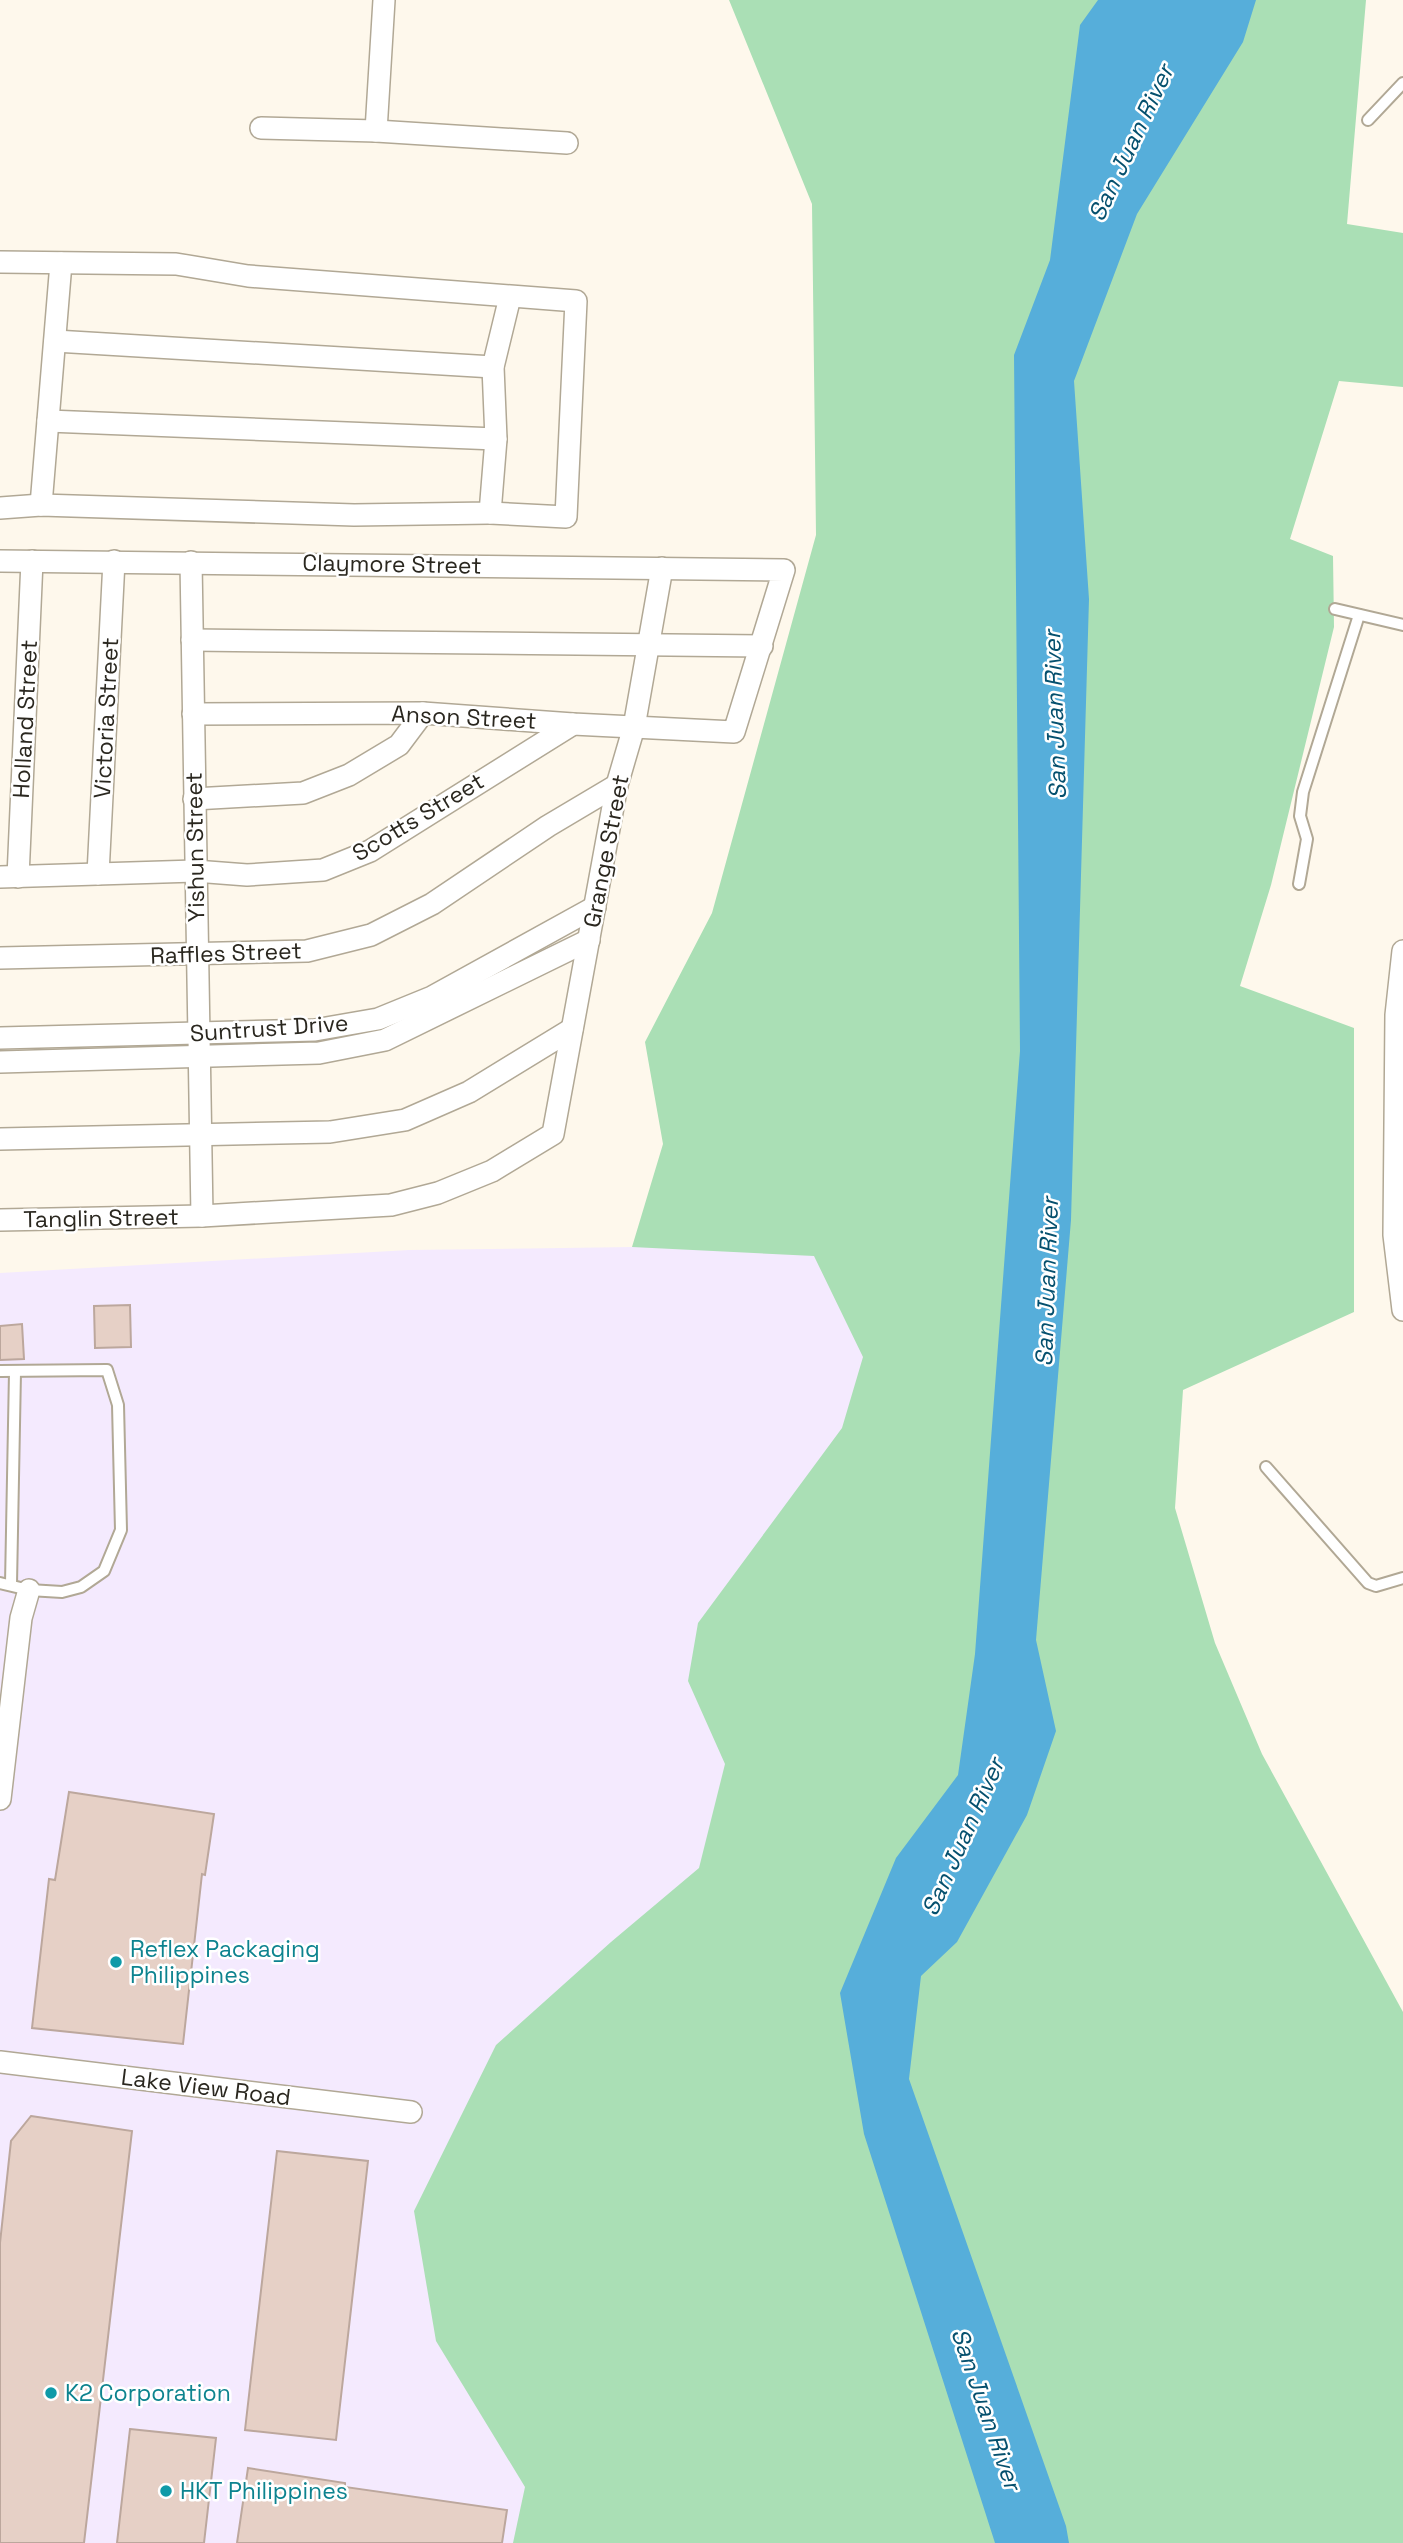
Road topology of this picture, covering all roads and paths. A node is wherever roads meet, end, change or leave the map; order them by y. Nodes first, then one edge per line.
1 (384, 0) edge
2 (1403, 83) edge
3 (1368, 120) dead end
4 (261, 128) dead end
5 (376, 131) junction
6 (567, 143) dead end
7 (0, 262) edge
8 (61, 263) junction
9 (510, 297) junction
10 (55, 341) junction
11 (493, 367) junction
12 (48, 421) junction
13 (496, 439) junction
14 (41, 505) junction
15 (0, 508) edge
16 (491, 513) junction
17 (0, 561) edge
18 (32, 561) junction
19 (114, 561) junction
20 (191, 562) junction
21 (662, 568) junction
22 (1335, 609) dead end
23 (1359, 615) junction
24 (1403, 625) edge
25 (192, 640) junction
26 (649, 645) junction
27 (762, 646) junction
28 (423, 713) junction
29 (193, 715) junction
30 (573, 724) junction
31 (634, 727) junction
32 (617, 785) junction
33 (194, 799) junction
34 (195, 872) junction
35 (98, 874) junction
36 (9, 877) edge
37 (1299, 884) dead end
38 (595, 907) junction
39 (589, 940) junction
40 (1403, 951) edge
41 (196, 954) junction
42 (0, 958) edge
43 (572, 1029) junction
44 (197, 1034) junction
45 (0, 1038) edge
46 (198, 1057) junction
47 (0, 1062) edge
48 (553, 1134) joint
49 (199, 1136) junction
50 (0, 1139) edge
51 (202, 1216) junction
52 (0, 1220) edge
53 (1403, 1310) edge
54 (0, 1371) edge
55 (15, 1372) junction
56 (1266, 1466) dead end
57 (1403, 1578) edge
58 (13, 1586) edge
59 (0, 1799) edge
60 (0, 2062) edge
61 (411, 2112) dead end

1 - 5 street
2 - 3 lane
4 - 5 street
5 - 6 street
7 - 8 street
8 - 9 street
8 - 10 street
9 - 11 street
9 - 16 street
10 - 11 street
10 - 12 street
11 - 13 street
12 - 13 street
12 - 14 street
13 - 16 street
14 - 15 street
14 - 16 street
17 - 18 street, Claymore Street
18 - 19 street, Claymore Street
18 - 36 street, Holland Street
19 - 20 street, Claymore Street
19 - 35 street, Victoria Street
20 - 21 street, Claymore Street
20 - 25 street, Yishun Street
21 - 26 street, Grange Street
21 - 27 street, Claymore Street
22 - 23 lane
23 - 24 lane
23 - 37 lane
25 - 26 street
25 - 29 street, Yishun Street
26 - 27 street
26 - 31 street, Grange Street
27 - 31 street, Anson Street
28 - 29 street, Anson Street
28 - 30 street, Anson Street
28 - 33 street
29 - 33 street, Yishun Street
30 - 31 street, Anson Street
30 - 34 street, Scotts Street
31 - 32 street, Grange Street
32 - 38 street, Grange Street
32 - 41 street, Raffles Street
33 - 34 street, Yishun Street
34 - 35 street, Scotts Street
34 - 41 street, Yishun Street
35 - 36 street, Scotts Street
38 - 39 street, Grange Street
38 - 44 street, Suntrust Drive
39 - 43 street, Grange Street
39 - 46 street, Suntrust Drive
40 - 53 street
41 - 42 street, Raffles Street
41 - 44 street, Yishun Street
43 - 48 street, Grange Street
43 - 49 street
44 - 45 street, Suntrust Drive
44 - 46 street, Yishun Street
46 - 47 street, Suntrust Drive
46 - 49 street, Yishun Street
48 - 51 street, Tanglin Street
49 - 50 street
49 - 51 street, Yishun Street
51 - 52 street, Tanglin Street
54 - 55 lane
55 - 58 lane
55 - 58 lane
56 - 57 lane
58 - 59 street
60 - 61 street, Lake View Road

